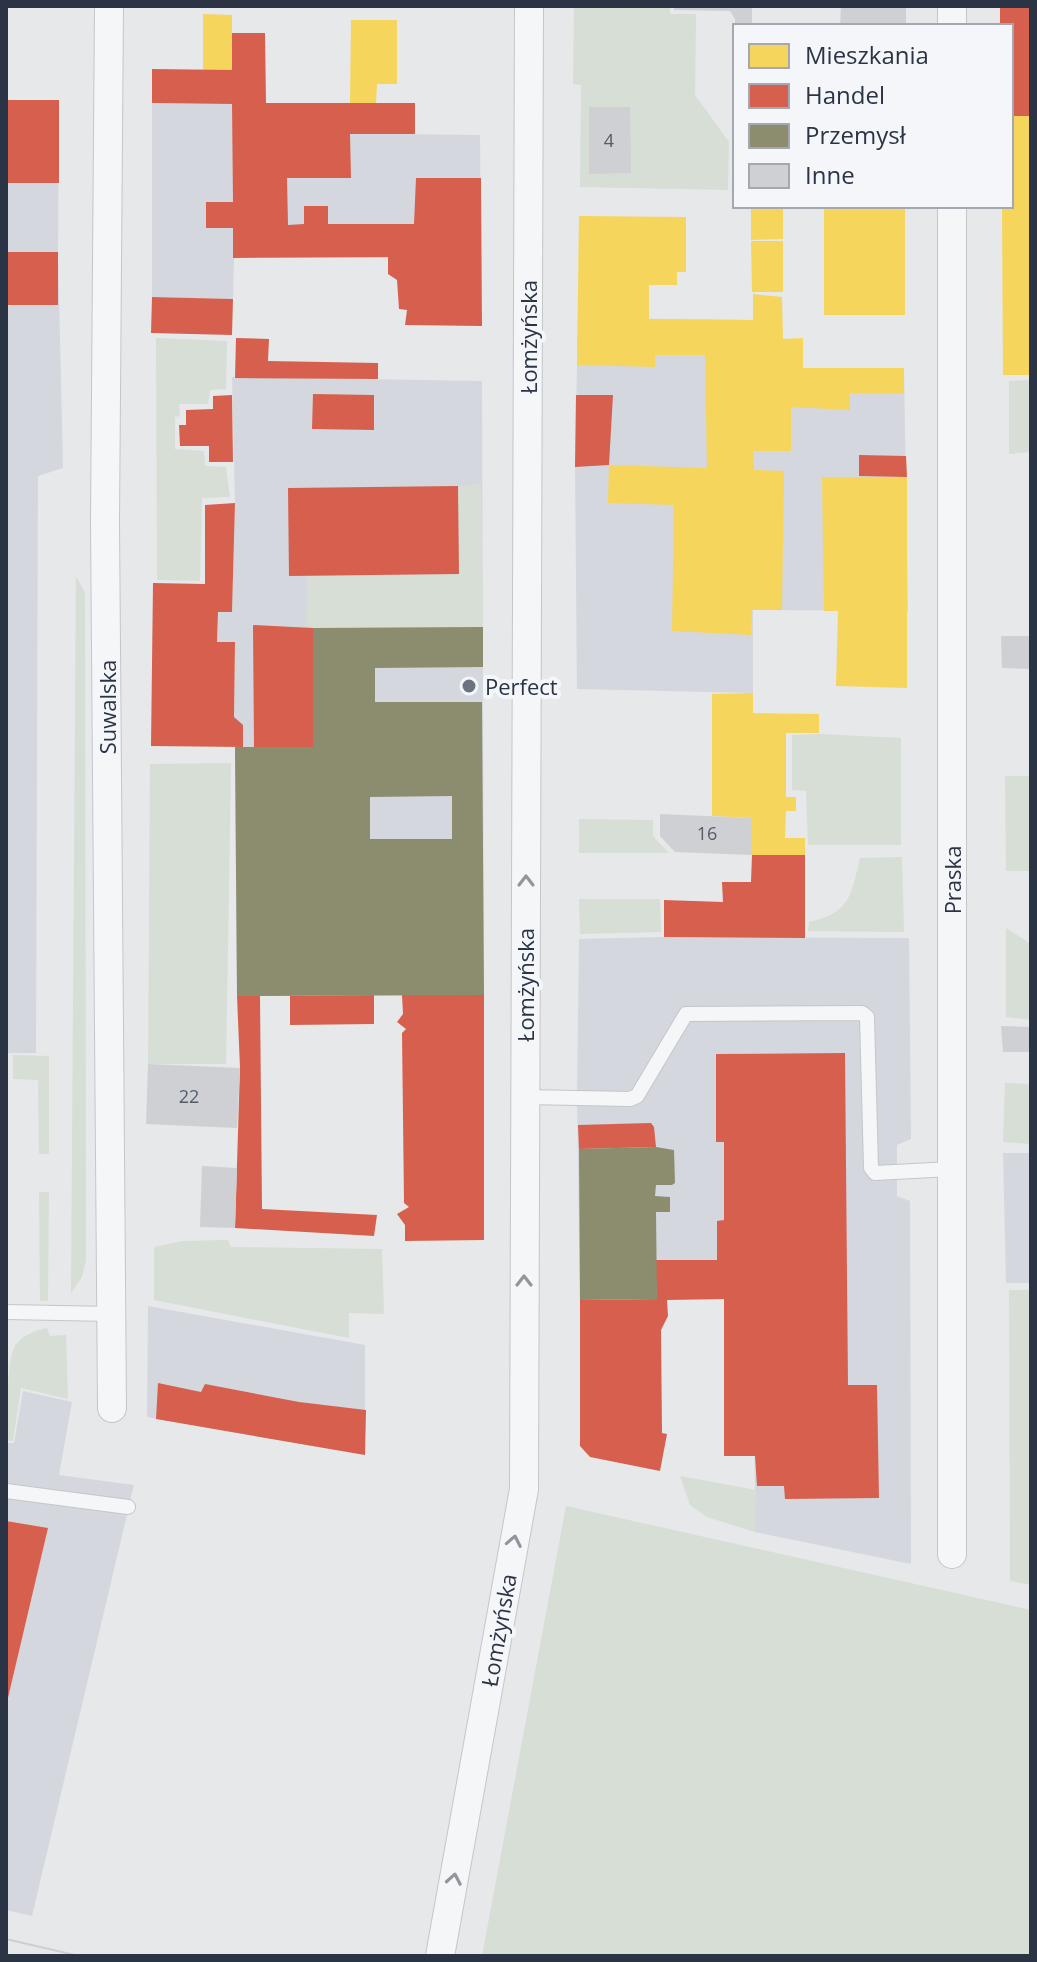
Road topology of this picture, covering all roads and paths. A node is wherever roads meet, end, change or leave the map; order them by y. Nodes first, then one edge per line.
1 (109, 6) edge
2 (529, 6) edge
3 (952, 208) edge
4 (525, 1097) junction
5 (952, 1169) junction
6 (6, 1312) edge
7 (112, 1314) junction
8 (112, 1408) dead end
9 (6, 1491) edge
10 (128, 1507) dead end
11 (952, 1554) dead end
12 (440, 1956) edge

1 - 7 street, Suwalska
4 -> 2 street, Łomżyńska
3 - 5 street, Praska
4 - 5 lane
12 -> 4 street, Łomżyńska
5 - 11 street, Praska
6 - 7 lane
7 - 8 street, Suwalska
9 - 10 lane

